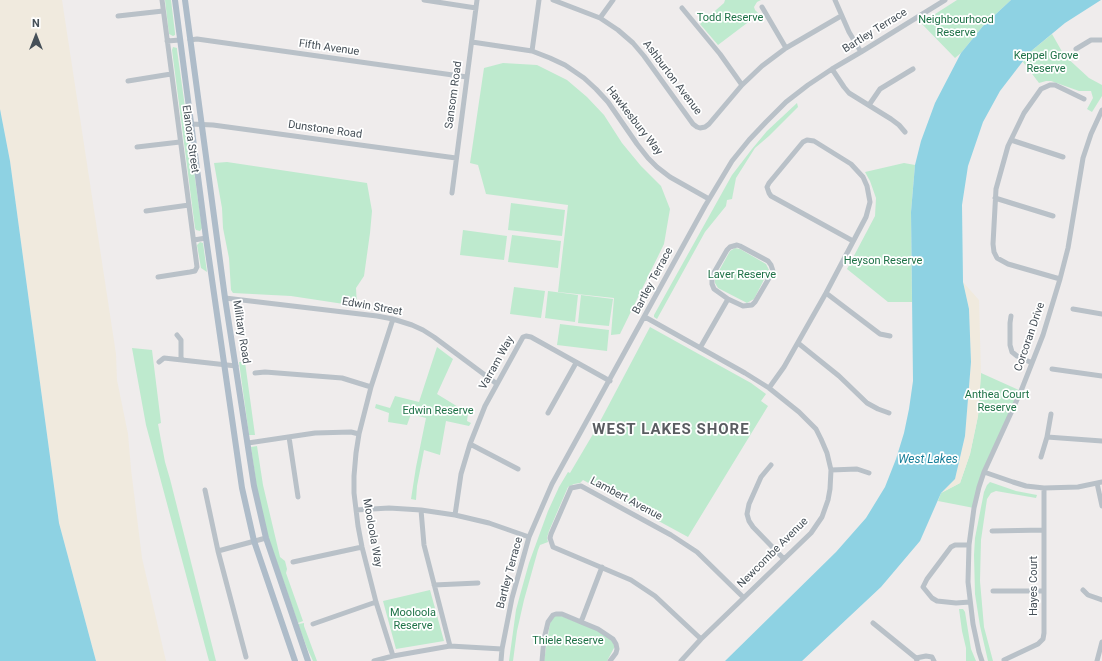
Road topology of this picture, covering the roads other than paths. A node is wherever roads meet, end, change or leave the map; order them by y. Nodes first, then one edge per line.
1 (162, 0) edge
2 (175, 0) edge
3 (185, 0) edge
4 (424, 0) edge
5 (477, 0) edge
6 (540, 0) edge
7 (553, 0) edge
8 (613, 0) edge
9 (835, 0) edge
10 (944, 0) edge
11 (762, 7) dead end
12 (476, 8) junction
13 (682, 8) dead end
14 (163, 11) junction
15 (118, 16) dead end
16 (841, 16) junction
17 (600, 18) junction
18 (180, 40) junction
19 (190, 40) junction
20 (1102, 40) edge
21 (167, 41) junction
22 (472, 42) junction
23 (786, 48) junction
24 (1076, 49) dead end
25 (532, 51) junction
26 (861, 52) junction
27 (832, 69) junction
28 (913, 69) dead end
29 (171, 74) junction
30 (467, 77) junction
31 (128, 81) dead end
32 (742, 85) junction
33 (1084, 99) dead end
34 (869, 104) junction
35 (1102, 110) edge
36 (191, 124) junction
37 (201, 124) junction
38 (905, 132) dead end
39 (1011, 140) junction
40 (180, 142) junction
41 (137, 147) dead end
42 (1063, 157) dead end
43 (456, 158) junction
44 (452, 192) dead end
45 (995, 198) junction
46 (709, 199) junction
47 (189, 205) junction
48 (146, 211) dead end
49 (1053, 216) dead end
50 (206, 238) junction
51 (194, 240) junction
52 (853, 241) junction
53 (158, 277) dead end
54 (1060, 279) junction
55 (826, 293) junction
56 (225, 298) junction
57 (728, 299) junction
58 (1073, 309) dead end
59 (1102, 314) edge
60 (1011, 316) dead end
61 (645, 317) junction
62 (393, 319) junction
63 (177, 335) dead end
64 (890, 336) dead end
65 (798, 343) junction
66 (700, 348) junction
67 (181, 360) junction
68 (159, 362) dead end
69 (576, 363) junction
70 (1032, 363) junction
71 (224, 365) junction
72 (236, 366) junction
73 (1052, 370) dead end
74 (255, 372) dead end
75 (1102, 376) edge
76 (610, 381) junction
77 (497, 384) junction
78 (371, 386) junction
79 (769, 388) junction
80 (548, 412) dead end
81 (889, 413) dead end
82 (1051, 414) dead end
83 (359, 434) junction
84 (289, 436) junction
85 (1047, 437) junction
86 (1102, 442) edge
87 (248, 443) junction
88 (470, 444) junction
89 (1040, 458) dead end
90 (771, 465) dead end
91 (518, 469) dead end
92 (831, 470) junction
93 (984, 472) junction
94 (868, 473) dead end
95 (1100, 482) edge
96 (1044, 488) junction
97 (205, 490) dead end
98 (298, 497) dead end
99 (1102, 506) edge
100 (356, 510) junction
101 (421, 510) junction
102 (455, 515) junction
103 (992, 530) dead end
104 (1044, 530) junction
105 (529, 537) junction
106 (266, 538) junction
107 (254, 541) junction
108 (969, 545) junction
109 (362, 547) junction
110 (218, 551) junction
111 (784, 559) junction
112 (293, 562) dead end
113 (602, 567) junction
114 (478, 583) dead end
115 (434, 585) junction
116 (1083, 590) dead end
117 (993, 591) dead end
118 (1044, 591) junction
119 (743, 598) junction
120 (1102, 600) edge
121 (376, 602) junction
122 (970, 602) junction
123 (581, 622) junction
124 (873, 623) dead end
125 (313, 624) dead end
126 (701, 639) junction
127 (1102, 642) edge
128 (450, 646) junction
129 (502, 649) junction
130 (393, 656) junction
131 (246, 657) dead end
132 (917, 660) edge
133 (1004, 660) edge
134 (295, 661) edge
135 (308, 661) edge
136 (374, 661) edge
137 (501, 661) edge
138 (542, 661) edge
139 (610, 661) edge
140 (681, 661) edge
141 (934, 661) edge
142 (982, 661) edge
143 (1097, 661) edge

1 - 14 street, Elanora Street
2 - 18 main road, Military Road
3 - 19 main road, Military Road
4 - 12 street
5 - 12 street, Sansom Road
6 - 25 street
7 - 17 street, Ashburton Avenue
8 - 17 street
9 - 16 street
10 - 26 street, Bartley Terrace
11 - 23 street
12 - 22 street, Sansom Road
13 - 32 street
14 - 15 street
14 - 21 street, Elanora Street
16 - 23 street, Ashburton Avenue
16 - 26 street
17 - 32 street, Ashburton Avenue
18 - 21 street
18 - 36 main road, Military Road
19 - 30 street, Fifth Avenue
19 - 37 main road, Military Road
20 - 24 street
21 - 29 street, Elanora Street
22 - 25 street, Hawkesbury Way
22 - 30 street, Sansom Road
23 - 32 street, Ashburton Avenue
25 - 46 street, Hawkesbury Way
26 - 27 street, Bartley Terrace
27 - 34 street
27 - 46 street, Bartley Terrace
28 - 34 street
29 - 31 street
29 - 40 street, Elanora Street
30 - 43 street, Sansom Road
33 - 39 street
34 - 38 street
35 - 54 street, Corcoran Drive
36 - 37 street, Dunstone Road
36 - 50 main road, Military Road
37 - 43 street, Dunstone Road
37 - 56 main road, Military Road
39 - 42 street
39 - 45 street
40 - 41 street
40 - 47 street, Elanora Street
43 - 44 street, Sansom Road
45 - 49 street
45 - 54 street
46 - 61 street, Bartley Terrace
47 - 48 street
47 - 51 street, Elanora Street
50 - 51 street
50 - 71 main road, Military Road
51 - 53 street, Elanora Street
52 - 52 street
52 - 55 street
54 - 70 street, Corcoran Drive
55 - 64 street
55 - 65 street
56 - 62 street, Edwin Street
56 - 72 main road, Military Road
57 - 57 street
57 - 66 street
58 - 59 street
60 - 70 street
61 - 66 street, Newcombe Avenue
61 - 76 street, Bartley Terrace
62 - 77 street, Edwin Street
62 - 78 street, Mooloola Way
63 - 67 street
65 - 79 street
65 - 81 street
66 - 79 street, Newcombe Avenue
67 - 68 street
67 - 71 street
69 - 76 street, Varram Way
69 - 77 street, Varram Way
69 - 80 street
70 - 93 street, Corcoran Drive
71 - 72 street
71 - 107 main road, Military Road
72 - 87 main road, Military Road
73 - 75 street
74 - 78 street
76 - 105 street, Bartley Terrace
77 - 88 street, Varram Way
78 - 83 street, Mooloola Way
79 - 92 street, Newcombe Avenue
82 - 85 street
83 - 84 street
83 - 100 street, Mooloola Way
84 - 87 street
84 - 98 street
85 - 86 street
85 - 89 street
87 - 106 main road, Military Road
88 - 91 street
88 - 102 street, Varram Way
90 - 111 street
92 - 94 street
92 - 111 street, Newcombe Avenue
93 - 96 street
93 - 108 street, Corcoran Drive
95 - 96 street
95 - 99 street
96 - 104 street, Hayes Court
97 - 110 street
100 - 101 street
100 - 109 street, Mooloola Way
101 - 102 street
101 - 115 street
102 - 105 street
103 - 104 street
104 - 118 street, Hayes Court
105 - 129 street, Bartley Terrace
106 - 107 street
106 - 135 main road, Military Road
107 - 110 street
107 - 134 main road, Military Road
108 - 122 street, Corcoran Drive
108 - 122 street
109 - 112 street
109 - 121 street, Mooloola Way
110 - 131 street
111 - 119 street, Newcombe Avenue
113 - 119 street, Lambert Avenue
113 - 123 street
113 - 126 street, Lambert Avenue
114 - 115 street
115 - 128 street
116 - 120 street
117 - 118 street
118 - 133 street, Hayes Court
119 - 126 street, Newcombe Avenue
121 - 125 street
121 - 130 street, Mooloola Way
122 - 142 street, Corcoran Drive
123 - 138 street
123 - 139 street
124 - 132 street
126 - 140 street, Newcombe Avenue
127 - 143 street
128 - 129 street
128 - 130 street
129 - 137 street, Bartley Terrace
130 - 136 street
132 - 141 street

